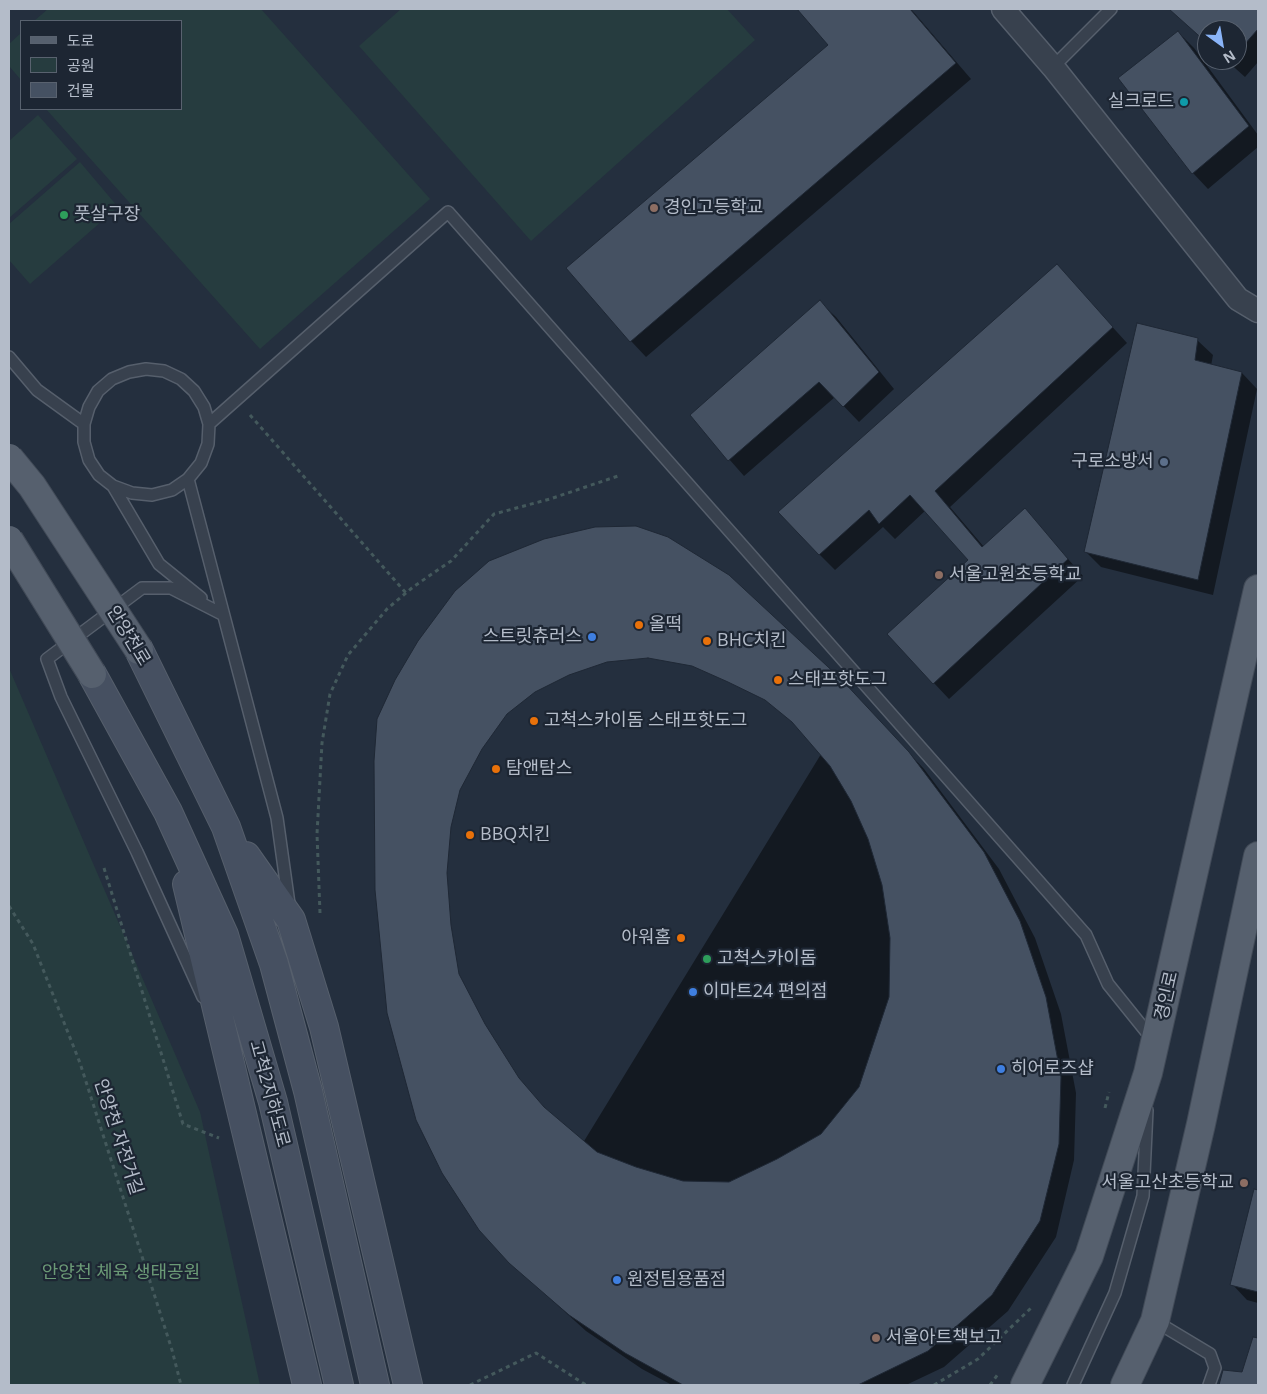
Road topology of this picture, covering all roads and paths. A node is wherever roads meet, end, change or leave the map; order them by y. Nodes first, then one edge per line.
1 (1003, 9) edge
2 (1111, 9) edge
3 (1053, 67) junction
4 (1258, 311) edge
5 (9, 357) edge
6 (238, 400) junction
7 (84, 424) junction
8 (209, 424) junction
9 (9, 458) edge
10 (621, 475) dead end
11 (188, 478) junction
12 (113, 486) junction
13 (9, 540) edge
14 (1258, 589) edge
15 (406, 593) junction
16 (222, 614) junction
17 (168, 812) junction
18 (226, 827) junction
19 (1258, 856) edge
20 (104, 868) dead end
21 (9, 906) edge
22 (291, 920) junction
23 (320, 920) dead end
24 (1156, 1044) junction
25 (228, 1053) junction
26 (1148, 1073) junction
27 (1109, 1092) dead end
28 (1104, 1111) dead end
29 (228, 1142) dead end
30 (1033, 1313) dead end
31 (1155, 1321) junction
32 (1001, 1370) dead end
33 (181, 1385) edge
34 (307, 1385) edge
35 (339, 1385) edge
36 (375, 1385) edge
37 (408, 1385) edge
38 (470, 1385) edge
39 (586, 1385) edge
40 (934, 1385) edge
41 (990, 1385) edge
42 (1025, 1385) edge
43 (1073, 1385) edge
44 (1125, 1385) edge
45 (1209, 1385) edge

1 - 3 street
2 - 3 lane
3 - 4 street
5 - 7 lane
6 - 8 lane
6 - 15 path
6 - 24 lane
7 - 8 lane
7 - 12 lane
8 - 11 lane
9 - 18 main road, 안양천로, bridge
10 - 15 path
11 - 12 lane
11 - 16 lane
12 - 16 lane
13 - 17 main road, bridge
14 - 24 main road, 경인로
15 - 23 path
16 - 22 lane
16 - 25 lane
17 - 25 main road
17 - 35 main road, 고척2지하도로
18 - 22 main road
18 - 36 main road, 고척2지하도로
19 - 31 main road
20 - 29 path
21 - 33 path, 안양천 자전거길
22 - 37 main road
24 - 26 main road, 경인로
25 - 34 main road
26 - 42 main road, 경인로
26 - 43 lane
27 - 28 path
30 - 40 path
31 - 44 main road
31 - 45 lane
32 - 41 path
38 - 39 path

